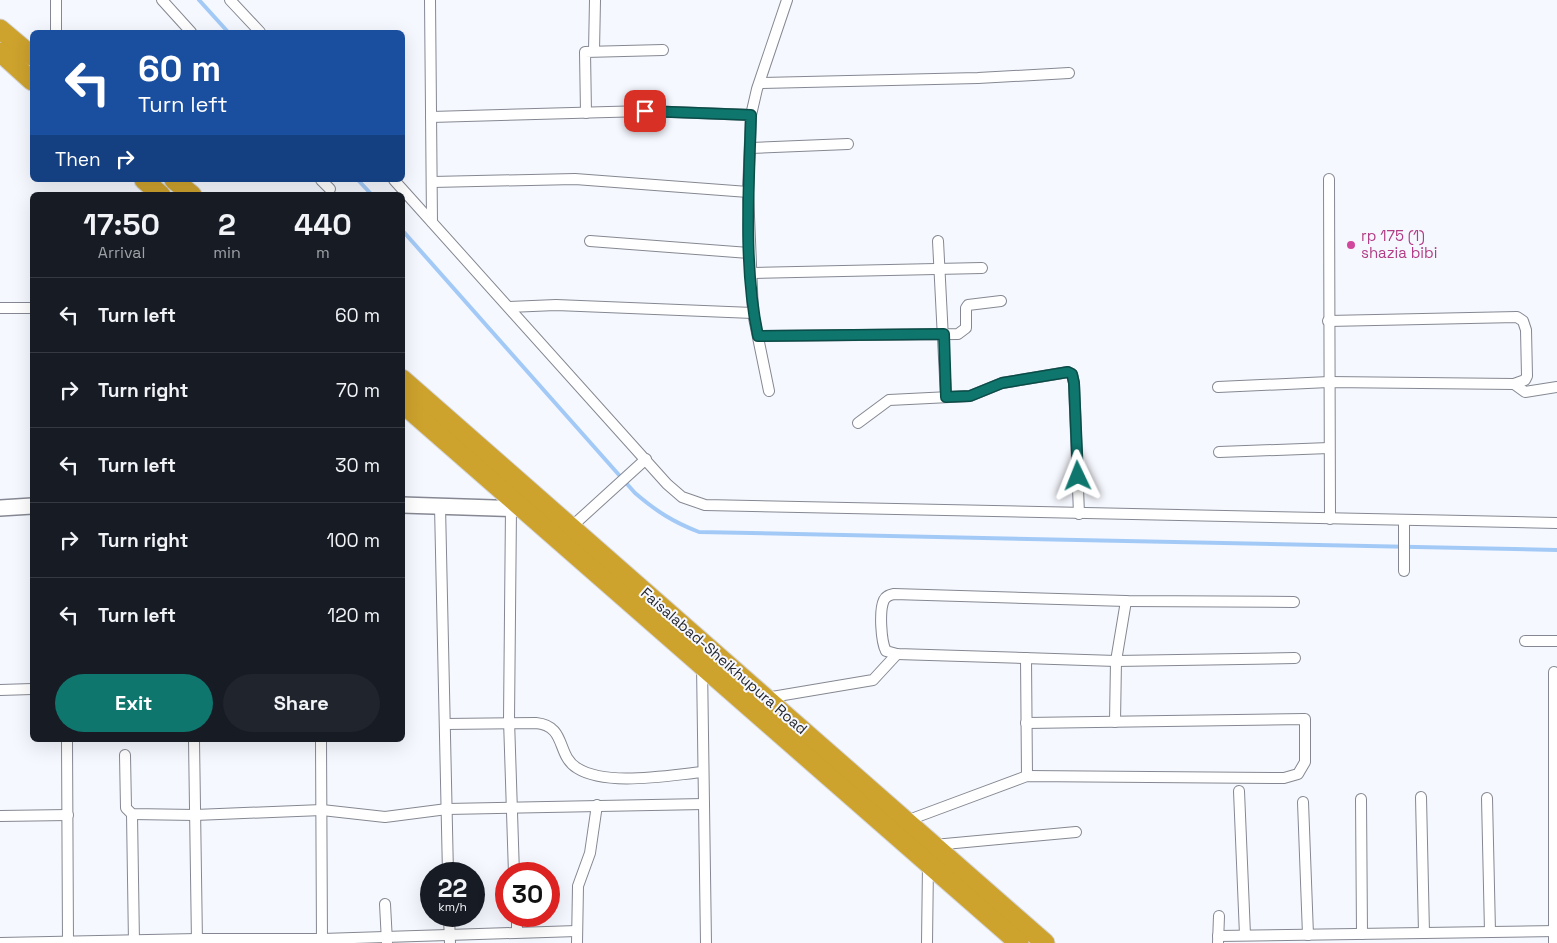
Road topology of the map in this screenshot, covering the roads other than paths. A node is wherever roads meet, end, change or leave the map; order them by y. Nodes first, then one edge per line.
1 (56, 0) edge
2 (162, 0) edge
3 (230, 0) edge
4 (430, 0) edge
5 (596, 0) edge
6 (787, 0) edge
7 (0, 28) edge
8 (56, 30) edge
9 (189, 30) edge
10 (258, 30) edge
11 (664, 50) dead end
12 (594, 51) junction
13 (0, 52) edge
14 (30, 54) edge
15 (1070, 73) dead end
16 (30, 79) edge
17 (760, 83) junction
18 (586, 112) junction
19 (751, 115) junction
20 (431, 117) junction
21 (848, 144) dead end
22 (750, 148) junction
23 (1329, 179) dead end
24 (146, 182) edge
25 (176, 182) edge
26 (324, 182) edge
27 (396, 182) edge
28 (432, 182) junction
29 (330, 189) dead end
30 (158, 192) edge
31 (188, 192) edge
32 (405, 192) edge
33 (405, 192) edge
34 (748, 192) junction
35 (432, 222) junction
36 (938, 240) dead end
37 (590, 241) dead end
38 (749, 252) junction
39 (982, 268) dead end
40 (939, 269) junction
41 (750, 273) junction
42 (1001, 301) dead end
43 (509, 307) junction
44 (0, 308) edge
45 (30, 308) edge
46 (753, 313) junction
47 (1328, 321) junction
48 (944, 334) junction
49 (758, 336) junction
50 (405, 382) edge
51 (1329, 382) junction
52 (1514, 384) junction
53 (1218, 387) dead end
54 (1557, 387) edge
55 (769, 391) dead end
56 (946, 397) junction
57 (405, 406) edge
58 (858, 423) dead end
59 (1329, 448) junction
60 (1219, 452) dead end
61 (646, 460) junction
62 (405, 505) edge
63 (30, 506) edge
64 (440, 506) junction
65 (0, 508) edge
66 (518, 509) junction
67 (1079, 514) junction
68 (1330, 519) junction
69 (1404, 520) junction
70 (1557, 523) edge
71 (566, 533) junction
72 (1404, 570) dead end
73 (1126, 601) junction
74 (1294, 602) dead end
75 (1524, 641) dead end
76 (1557, 641) edge
77 (897, 654) junction
78 (1026, 658) junction
79 (1295, 658) dead end
80 (1116, 661) junction
81 (702, 665) junction
82 (1554, 672) dead end
83 (30, 689) edge
84 (0, 690) edge
85 (765, 698) junction
86 (1115, 722) junction
87 (509, 723) junction
88 (1026, 723) junction
89 (445, 724) junction
90 (67, 742) edge
91 (194, 742) edge
92 (322, 742) edge
93 (125, 755) dead end
94 (703, 772) junction
95 (1027, 776) junction
96 (1239, 791) dead end
97 (1421, 797) dead end
98 (1487, 798) dead end
99 (1361, 800) dead end
100 (1303, 802) dead end
101 (704, 804) junction
102 (597, 805) junction
103 (511, 807) junction
104 (447, 809) junction
105 (322, 810) junction
106 (132, 814) junction
107 (68, 815) junction
108 (195, 815) junction
109 (0, 816) edge
110 (906, 821) junction
111 (1076, 832) dead end
112 (931, 854) junction
113 (448, 862) edge
114 (513, 862) edge
115 (385, 904) dead end
116 (1219, 916) dead end
117 (517, 927) edge
118 (577, 931) junction
119 (1556, 931) edge
120 (517, 932) junction
121 (1490, 932) junction
122 (1424, 933) junction
123 (1362, 934) junction
124 (1308, 935) junction
125 (1245, 936) junction
126 (450, 939) edge
127 (1218, 939) edge
128 (387, 940) edge
129 (197, 941) edge
130 (322, 941) edge
131 (68, 942) edge
132 (134, 942) edge
133 (0, 943) edge
134 (577, 943) edge
135 (706, 943) edge
136 (927, 943) edge
137 (1019, 943) edge
138 (1045, 943) edge
139 (1554, 943) edge

1 - 8 street
2 - 9 street
3 - 10 street
4 - 20 street
5 - 12 street
6 - 17 street
7 - 14 highway
11 - 12 street
12 - 18 street
13 - 16 highway
15 - 17 street
17 - 19 street
18 - 19 street
18 - 20 street
19 - 22 street
20 - 28 street
21 - 22 street
22 - 34 street
23 - 47 street
24 - 30 highway
25 - 31 highway
26 - 29 street
27 - 33 street
28 - 34 street
28 - 35 street
32 - 35 street
34 - 38 street
35 - 43 street
36 - 40 street
37 - 38 street
38 - 41 street
39 - 40 street
40 - 41 street
40 - 48 street
41 - 46 street
42 - 48 street
43 - 46 street
43 - 61 street
44 - 45 street
46 - 49 street
47 - 51 street
47 - 52 street
48 - 49 street
48 - 56 street
49 - 55 street
50 - 71 highway, Faisalabad-Sheikhupura Road
51 - 52 street
51 - 53 street
51 - 59 street
52 - 54 street
56 - 58 street
56 - 67 street
57 - 66 highway, Faisalabad-Sheikhupura Road
59 - 60 street
59 - 68 street
61 - 67 street
61 - 71 street
62 - 64 street
63 - 65 street
64 - 66 street
64 - 89 street
66 - 71 highway, Faisalabad-Sheikhupura Road
66 - 87 street
67 - 68 street
68 - 69 street
69 - 70 street
69 - 72 street
71 - 81 highway, Faisalabad-Sheikhupura Road
71 - 85 highway, Faisalabad-Sheikhupura Road
73 - 74 street
73 - 77 street
73 - 80 street
75 - 76 street
77 - 78 street
77 - 85 street
78 - 80 street
78 - 88 street
79 - 80 street
80 - 86 street
81 - 94 street
81 - 112 highway, Faisalabad-Sheikhupura Road
82 - 119 street
83 - 84 street
85 - 110 highway, Faisalabad-Sheikhupura Road
86 - 88 street
86 - 95 street
87 - 89 street
87 - 94 street
87 - 103 street
88 - 95 street
89 - 104 street
90 - 107 street
91 - 108 street
92 - 105 street
93 - 106 street
94 - 101 street
95 - 110 street
96 - 125 street
97 - 122 street
98 - 121 street
99 - 123 street
100 - 124 street
101 - 102 street
101 - 135 street
102 - 103 street
102 - 118 street
103 - 104 street
103 - 114 street
104 - 105 street
104 - 113 street
105 - 108 street
105 - 130 street
106 - 108 street
106 - 132 street
107 - 109 street
107 - 131 street
108 - 129 street
110 - 112 highway, Faisalabad-Sheikhupura Road
111 - 112 street
112 - 136 street
112 - 137 highway, Faisalabad-Sheikhupura Road
112 - 138 highway, Faisalabad-Sheikhupura Road
115 - 128 street
116 - 127 street
117 - 120 street
118 - 120 street
118 - 134 street
119 - 121 street
119 - 139 street
120 - 126 street
121 - 122 street
122 - 123 street
123 - 124 street
124 - 125 street
125 - 127 street
126 - 128 street
128 - 130 street
129 - 130 street
129 - 132 street
131 - 132 street
131 - 133 street

